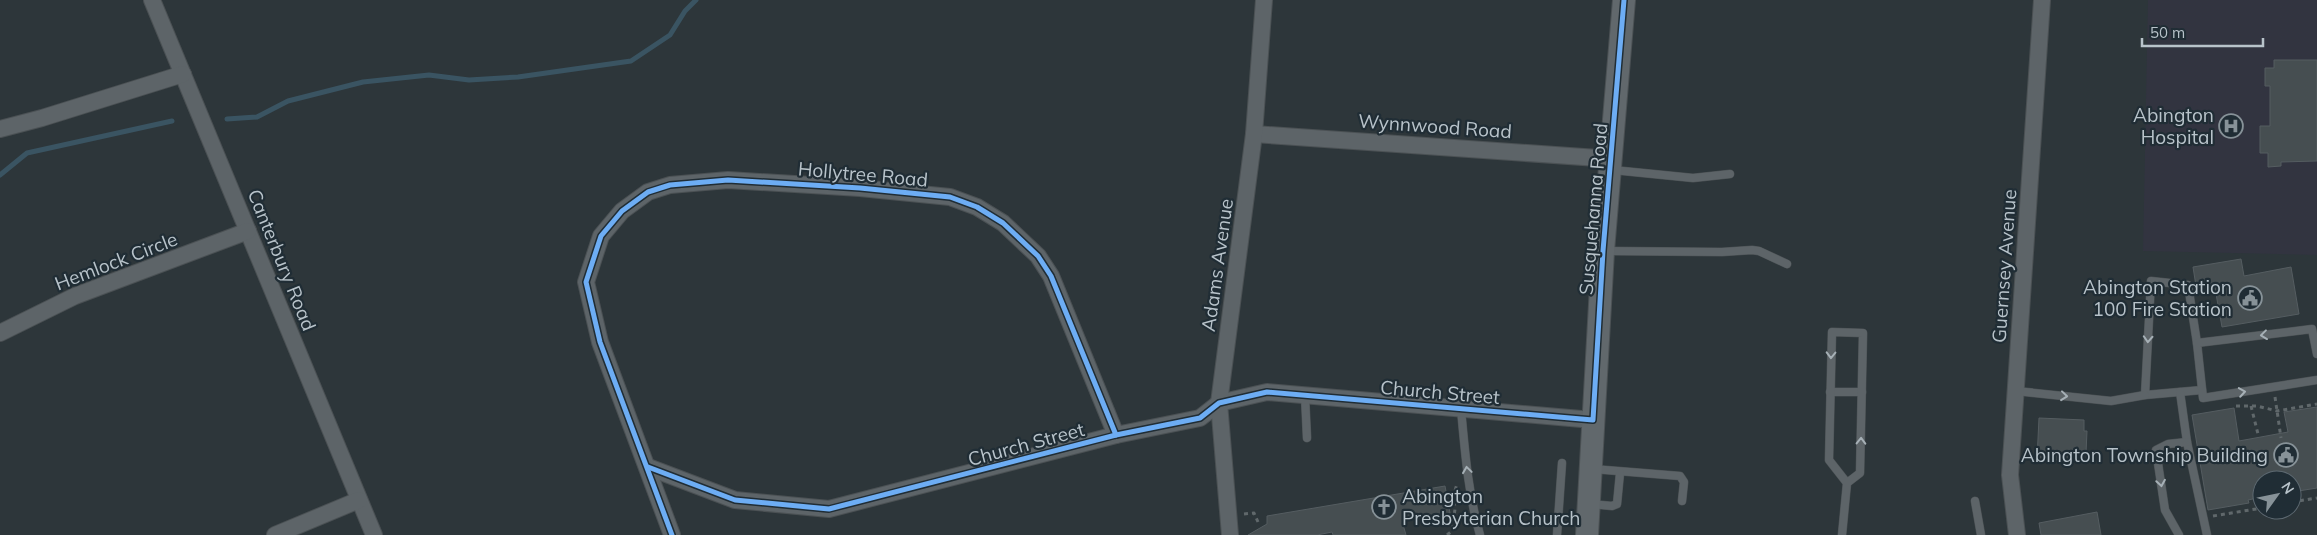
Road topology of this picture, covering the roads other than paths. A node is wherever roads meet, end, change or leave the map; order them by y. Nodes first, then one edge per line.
1 (152, 0) edge
2 (1264, 0) edge
3 (1624, 0) edge
4 (2042, 0) edge
5 (183, 74) junction
6 (0, 129) edge
7 (1254, 134) junction
8 (1611, 164) junction
9 (1730, 174) dead end
10 (248, 231) junction
11 (1603, 251) junction
12 (1787, 264) dead end
13 (2315, 332) edge
14 (0, 333) edge
15 (2197, 343) junction
16 (2317, 353) edge
17 (2317, 380) edge
18 (2202, 390) junction
19 (2016, 391) junction
20 (1830, 392) junction
21 (1862, 392) junction
22 (2180, 392) junction
23 (2145, 395) junction
24 (1305, 396) junction
25 (1220, 403) junction
26 (1461, 408) junction
27 (1593, 420) junction
28 (1116, 435) junction
29 (1307, 438) dead end
30 (2187, 442) junction
31 (1562, 463) dead end
32 (648, 467) junction
33 (1591, 469) junction
34 (1620, 473) junction
35 (1847, 483) junction
36 (359, 500) junction
37 (1682, 501) dead end
38 (1975, 501) dead end
39 (1588, 504) junction
40 (275, 535) edge
41 (374, 535) edge
42 (672, 535) edge
43 (1230, 535) edge
44 (1480, 535) edge
45 (1557, 535) edge
46 (1587, 535) edge
47 (1842, 535) edge
48 (1981, 535) edge
49 (2017, 535) edge
50 (2179, 535) edge
51 (2208, 535) edge

1 - 5 street, Canterbury Road
2 - 7 street, Adams Avenue
3 - 8 main road, Susquehanna Road
4 - 19 street, Guernsey Avenue
5 - 6 street
5 - 10 street, Canterbury Road
7 - 8 street, Wynnwood Road
7 - 25 street, Adams Avenue
8 - 9 lane
8 - 11 main road, Susquehanna Road
10 - 14 street, Hemlock Circle
10 - 36 street, Canterbury Road
11 - 12 lane
11 - 27 main road, Susquehanna Road
13 -> 15 lane
13 - 16 lane
15 - 18 lane
15 -> 23 lane
18 -> 17 lane
18 - 22 lane
19 -> 23 lane
19 - 49 street, Guernsey Avenue
20 - 21 lane
21 -> 20 lane
20 - 35 lane
35 -> 21 lane
22 - 23 lane
22 - 30 lane
24 - 25 street, Church Street
24 - 26 street, Church Street
24 - 29 lane
25 - 28 street, Church Street
25 - 43 street, Adams Avenue
26 - 27 street, Church Street
44 -> 26 lane
27 - 33 main road, Susquehanna Road
28 - 32 street, Church Street
28 - 32 street, Hollytree Road
30 -> 50 lane
30 - 51 lane
31 - 45 lane
32 - 42 street, Hollytree Road
33 - 34 lane
33 - 39 main road, Susquehanna Road
34 - 37 lane
34 - 39 lane
35 - 47 lane
36 - 40 street
36 - 41 street, Canterbury Road
38 - 48 lane
39 - 46 main road, Susquehanna Road

